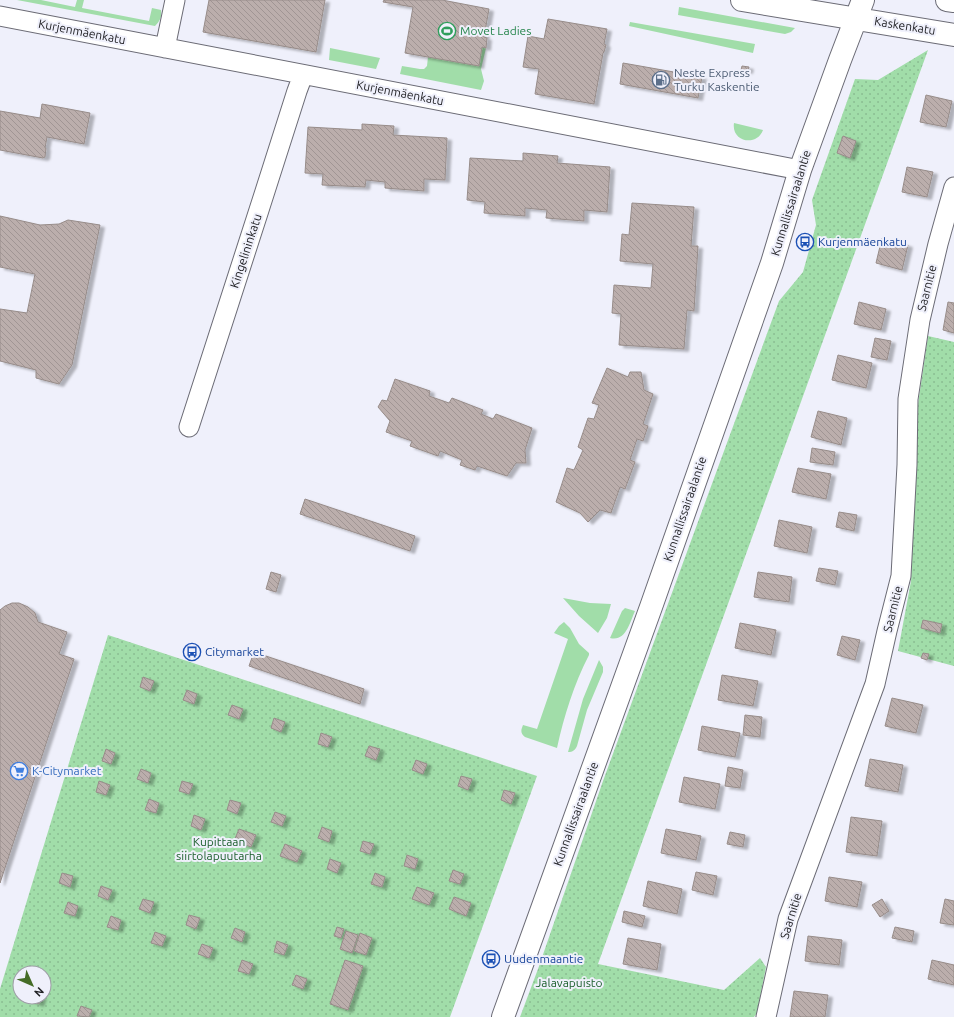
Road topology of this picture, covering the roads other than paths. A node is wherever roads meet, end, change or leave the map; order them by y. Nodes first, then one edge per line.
1 (175, 0) edge
2 (742, 0) edge
3 (947, 0) edge
4 (954, 1) edge
5 (859, 9) edge
6 (0, 16) edge
7 (954, 35) edge
8 (165, 48) junction
9 (303, 75) junction
10 (800, 170) junction
11 (954, 187) edge
12 (189, 427) dead end
13 (503, 1017) edge
14 (766, 1017) edge

1 - 8 street
2 - 5 street, Kaskenkatu
3 - 4 street
5 - 7 street, Kaskenkatu
5 - 10 street, Kunnallissairaalantie
6 - 8 street, Kurjenmäenkatu
8 - 9 street, Kurjenmäenkatu
9 - 10 street, Kurjenmäenkatu
9 - 12 street, Kingelininkatu
10 - 13 street, Kunnallissairaalantie
11 - 14 street, Saarnitie

